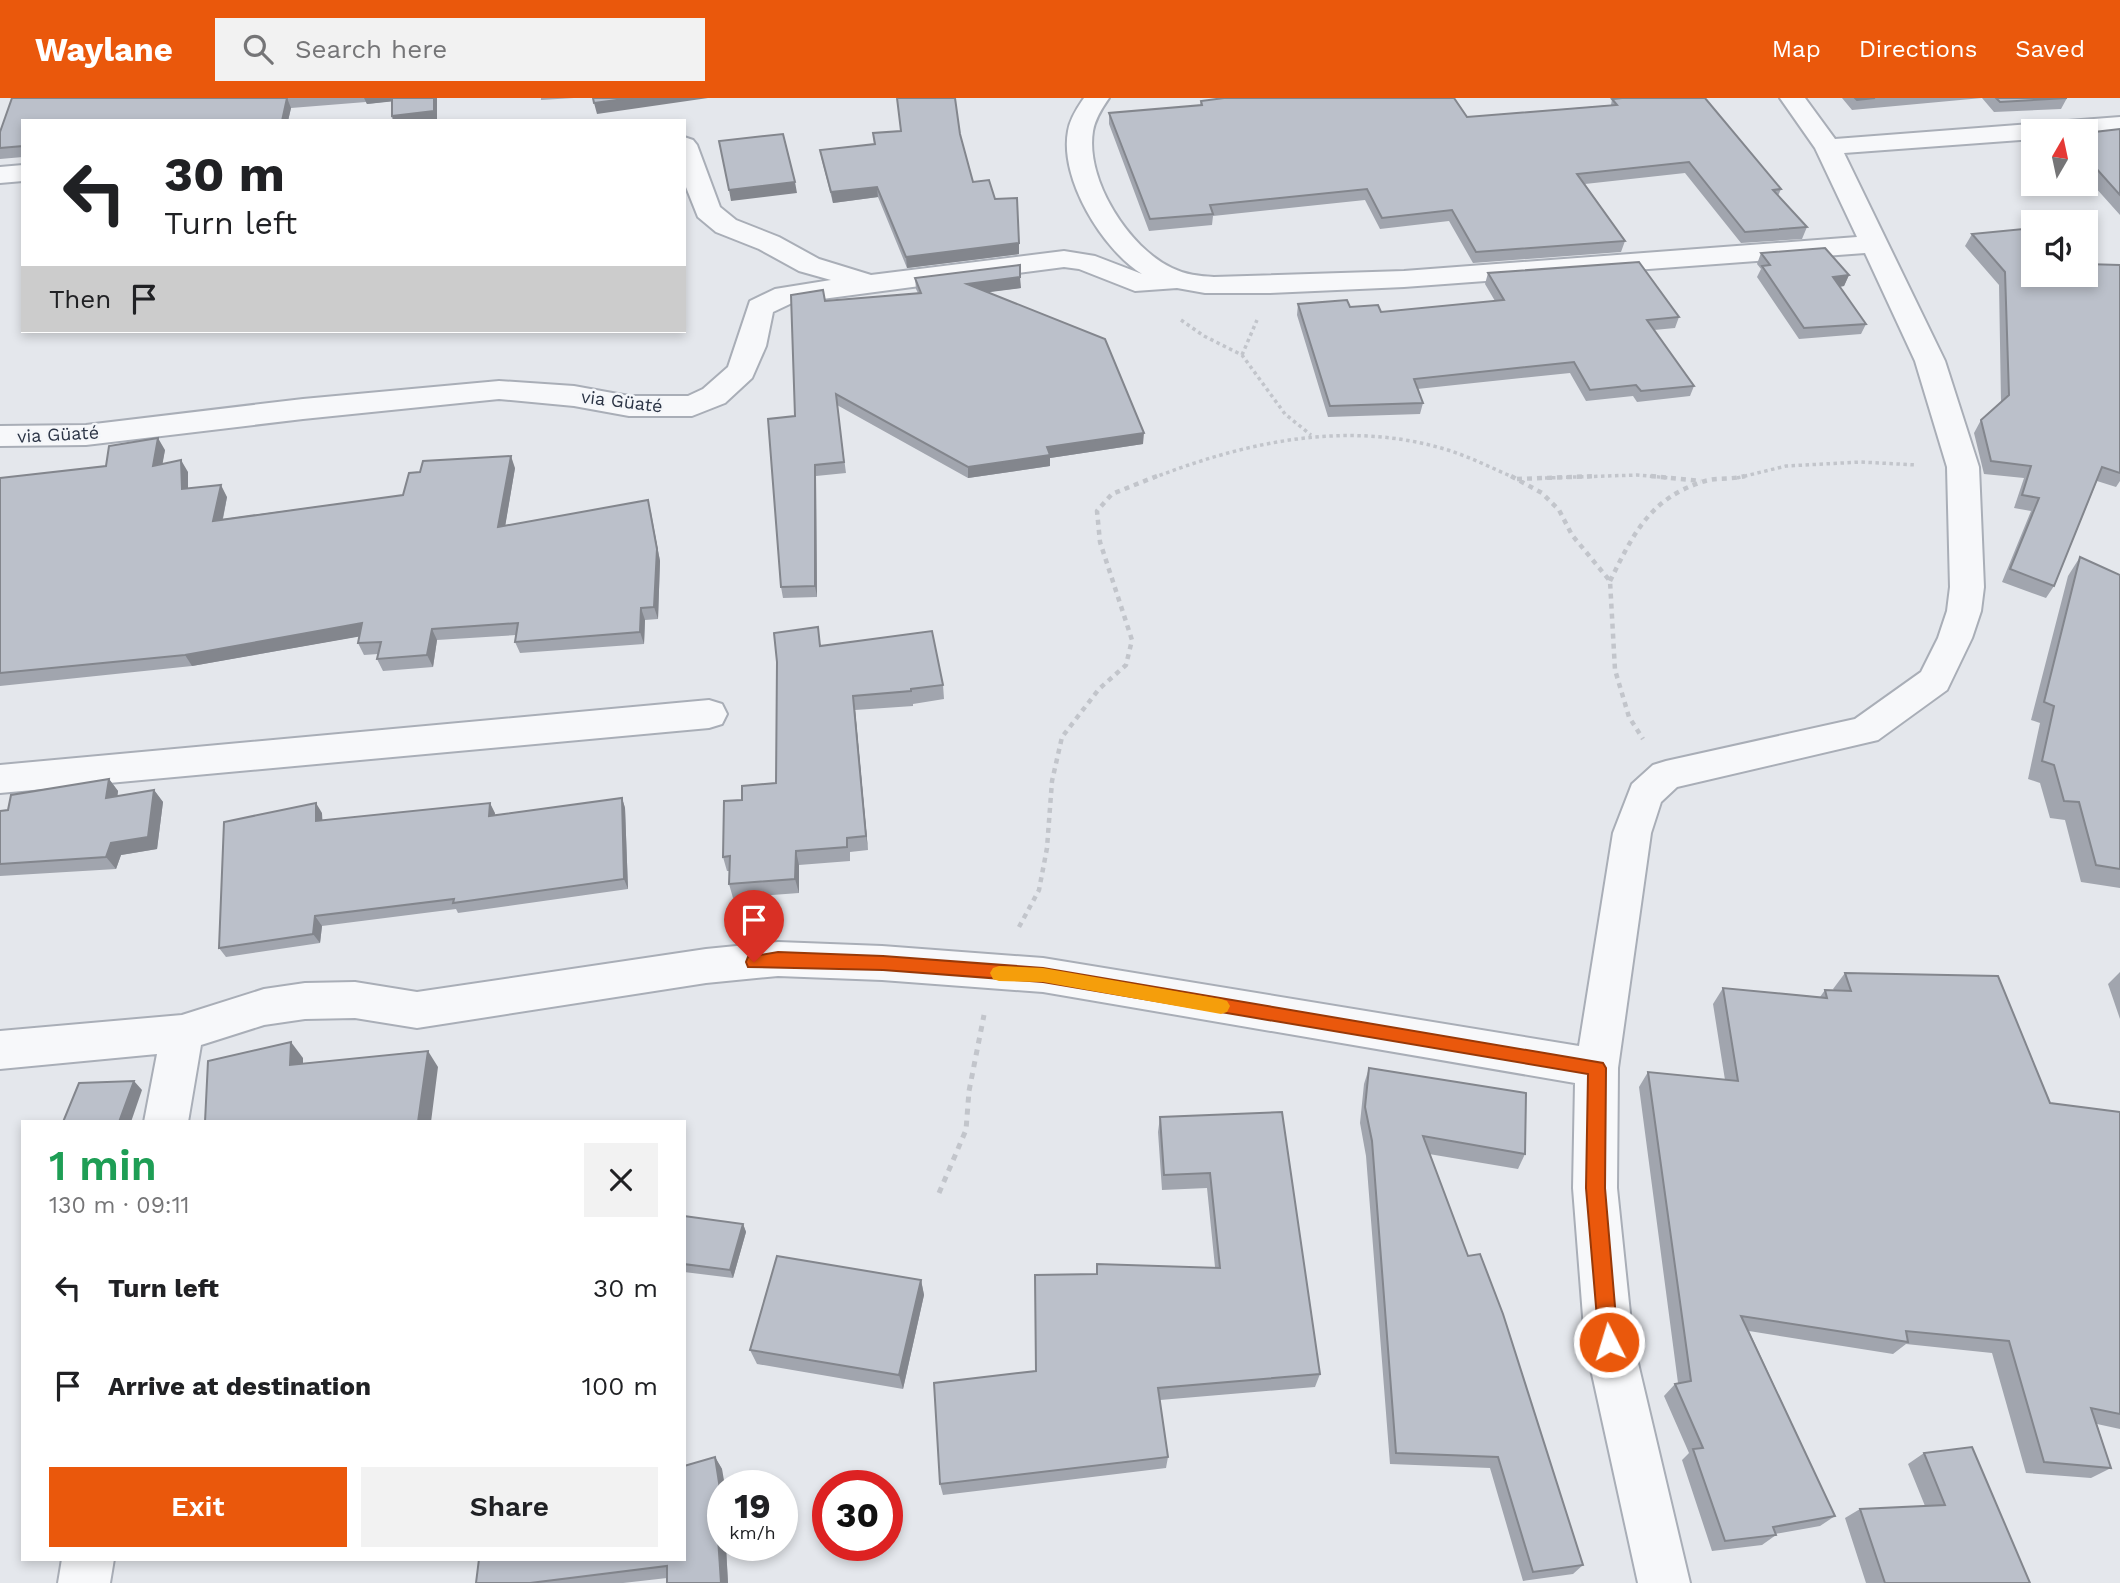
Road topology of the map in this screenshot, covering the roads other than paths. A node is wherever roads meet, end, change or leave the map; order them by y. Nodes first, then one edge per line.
1 (1097, 98) edge
2 (1792, 98) edge
3 (2120, 125) edge
4 (2098, 127) edge
5 (2021, 132) edge
6 (1828, 148) junction
7 (686, 150) edge
8 (21, 173) edge
9 (0, 175) edge
10 (1874, 244) junction
11 (1177, 280) junction
12 (880, 284) junction
13 (0, 436) edge
14 (709, 714) dead end
15 (0, 779) edge
16 (182, 1033) junction
17 (0, 1050) edge
18 (1597, 1068) junction
19 (166, 1120) edge
20 (88, 1561) edge
21 (84, 1583) edge
22 (1664, 1583) edge

1 - 11 street
2 - 6 street
3 - 4 street
5 - 6 street
6 - 10 street
7 - 12 street
8 - 9 street
10 - 11 street
10 - 18 street
11 - 12 street, via Güaté
12 - 13 street, via Güaté
14 - 15 street
16 - 17 street
16 - 18 street
16 - 19 street
18 - 22 street
20 - 21 street

